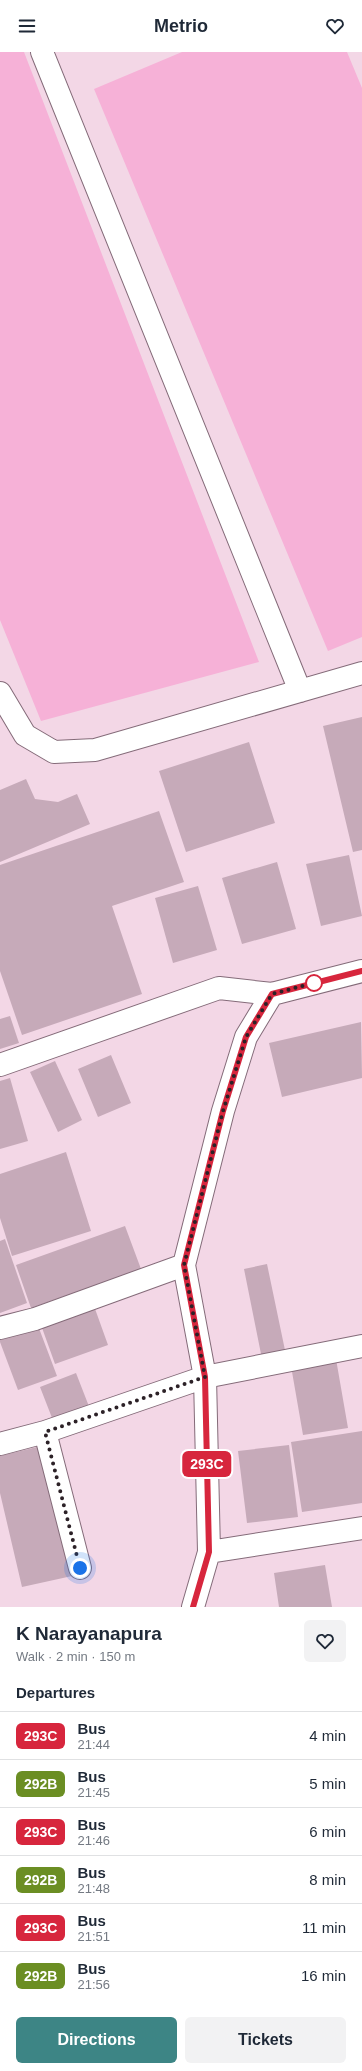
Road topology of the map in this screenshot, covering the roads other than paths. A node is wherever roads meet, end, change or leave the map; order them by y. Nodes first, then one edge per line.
1 (42, 52) edge
2 (362, 673) edge
3 (300, 691) junction
4 (0, 694) edge
5 (362, 971) edge
6 (272, 994) junction
7 (0, 1065) edge
8 (184, 1265) junction
9 (0, 1328) edge
10 (362, 1346) edge
11 (205, 1377) junction
12 (45, 1432) junction
13 (0, 1444) edge
14 (362, 1528) edge
15 (209, 1552) junction
16 (80, 1568) dead end
17 (194, 1607) edge

1 - 3 street
2 - 3 street
3 - 4 street
5 - 6 street
6 - 7 street
6 - 8 street
8 - 9 street
8 - 11 street
10 - 11 street
11 - 12 street
11 - 15 street
12 - 13 street
12 - 16 street
14 - 15 street
15 - 17 street

